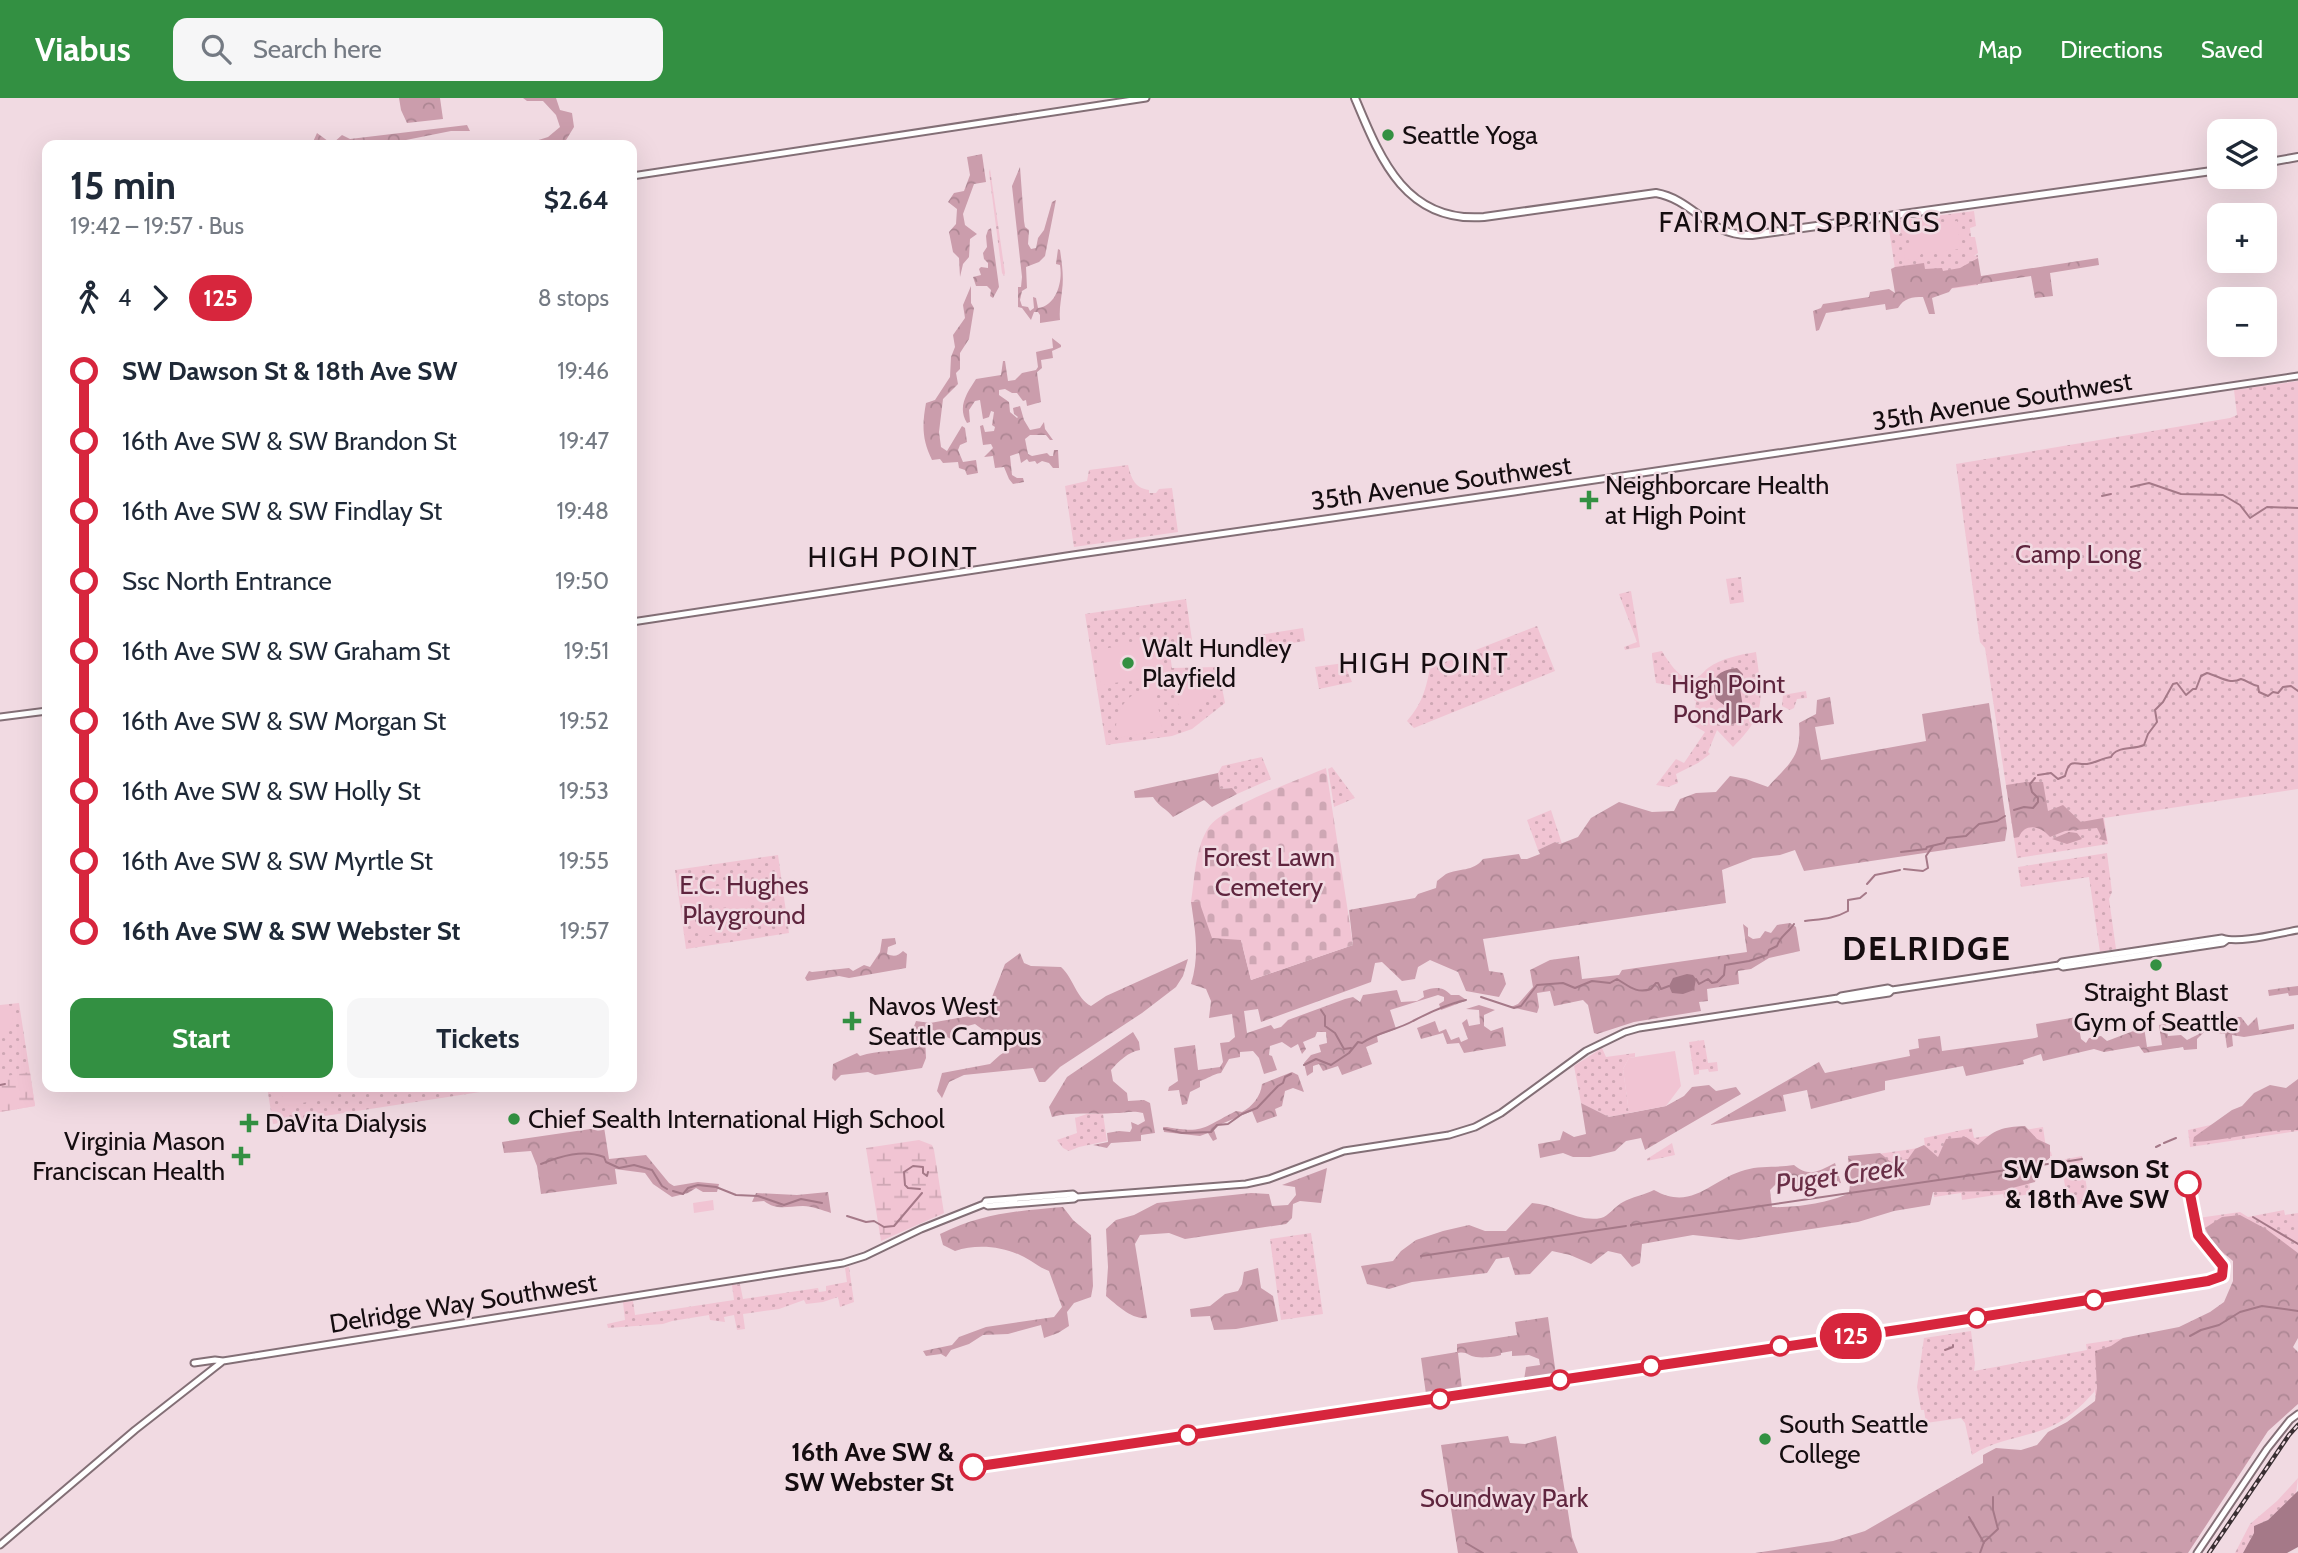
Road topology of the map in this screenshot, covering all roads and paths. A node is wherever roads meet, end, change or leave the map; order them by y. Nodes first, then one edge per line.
1 (1146, 98) edge
2 (1355, 98) edge
3 (2298, 157) edge
4 (2277, 161) edge
5 (2207, 172) edge
6 (637, 175) edge
7 (2298, 376) edge
8 (637, 621) edge
9 (42, 712) edge
10 (0, 717) edge
11 (2298, 930) edge
12 (1077, 1196) junction
13 (1010, 1198) junction
14 (1003, 1203) junction
15 (984, 1204) junction
16 (222, 1361) junction
17 (194, 1363) dead end
18 (2298, 1414) edge
19 (0, 1545) edge
20 (2197, 1553) edge

1 - 6 main road
2 - 5 main road
3 - 4 main road
7 - 8 main road, 35th Avenue Southwest
9 - 10 main road
11 - 12 main road, Delridge Way Southwest
12 - 13 main road, Delridge Way Southwest
12 - 14 main road, Delridge Way Southwest
13 - 14 main road
13 - 15 main road, Delridge Way Southwest
14 - 15 main road, Delridge Way Southwest
15 - 16 main road, Delridge Way Southwest
16 - 17 main road
16 - 19 main road, Delridge Way Southwest
18 - 20 main road

